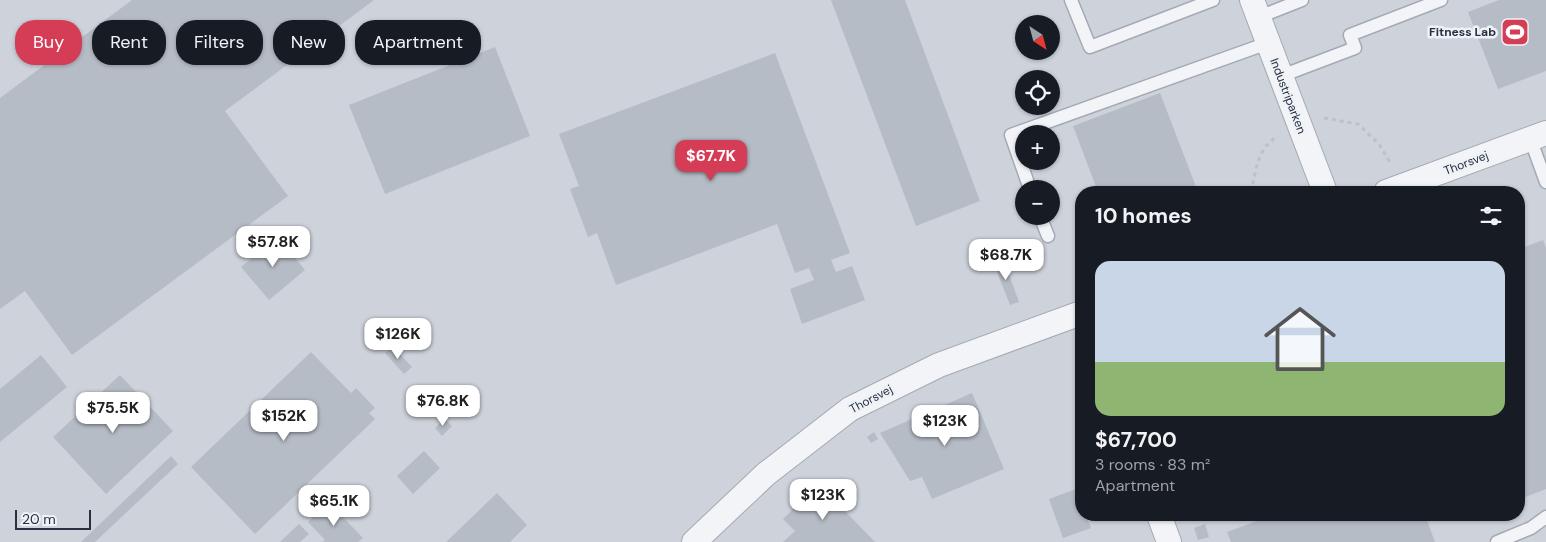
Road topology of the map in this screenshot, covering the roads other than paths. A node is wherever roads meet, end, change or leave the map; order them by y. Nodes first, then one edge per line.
1 (1071, 0) edge
2 (1213, 0) edge
3 (1302, 0) edge
4 (1442, 0) edge
5 (1256, 8) edge
6 (1268, 43) junction
7 (1281, 76) junction
8 (1538, 135) edge
9 (1027, 180) edge
10 (1546, 182) edge
11 (1323, 186) edge
12 (1402, 186) edge
13 (1044, 225) edge
14 (1048, 236) dead end
15 (1075, 315) edge
16 (1546, 517) edge
17 (1161, 521) edge
18 (694, 542) edge
19 (1169, 542) edge
20 (1497, 542) edge

1 - 2 lane
3 - 5 lane
4 - 7 lane
5 - 6 street, Industriparken
6 - 7 street, Industriparken
6 - 9 lane
7 - 11 street, Industriparken
8 - 10 lane
8 - 12 street, Thorsvej
13 - 14 lane
15 - 18 street, Thorsvej
16 - 20 lane
17 - 19 street

